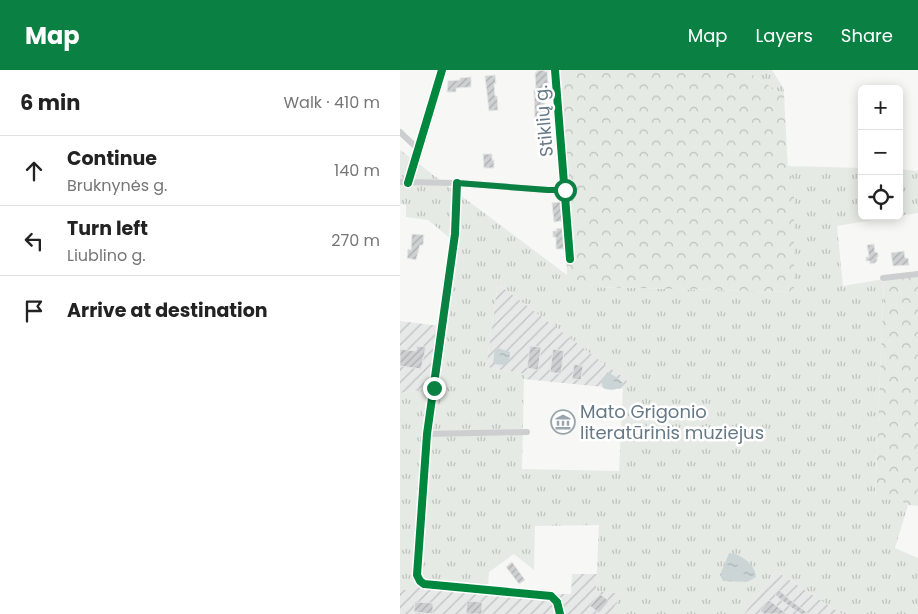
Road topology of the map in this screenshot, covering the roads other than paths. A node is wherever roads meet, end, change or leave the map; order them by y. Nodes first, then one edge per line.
1 (442, 70) edge
2 (555, 70) edge
3 (400, 132) edge
4 (418, 148) junction
5 (400, 182) edge
6 (408, 182) junction
7 (457, 183) junction
8 (565, 190) junction
9 (570, 258) dead end
10 (918, 274) edge
11 (883, 278) dead end
12 (527, 432) dead end
13 (427, 434) junction
14 (560, 614) edge

1 - 4 street
2 - 8 street, Stiklių g.
3 - 4 street
4 - 6 street
5 - 6 street
6 - 7 street
7 - 8 street
7 - 13 street
8 - 9 street, Stiklių g.
10 - 11 street
12 - 13 street
13 - 14 street

